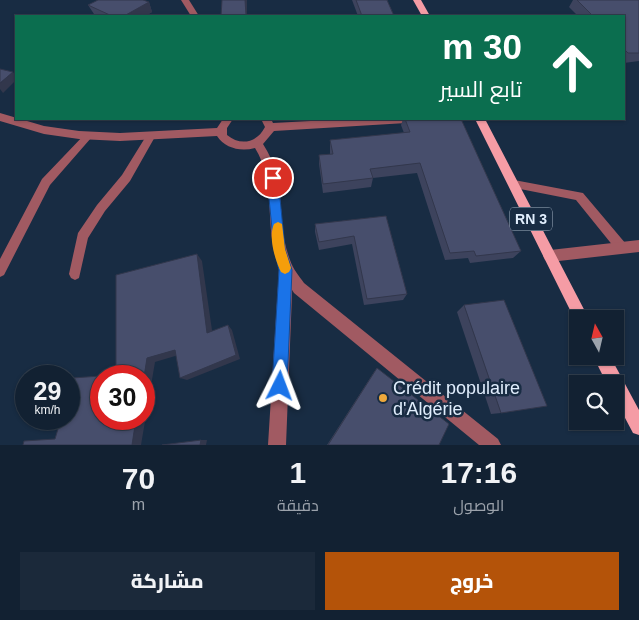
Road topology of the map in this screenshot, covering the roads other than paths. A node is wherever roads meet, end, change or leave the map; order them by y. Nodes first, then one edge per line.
1 (185, 0) edge
2 (417, 0) edge
3 (194, 15) edge
4 (425, 15) edge
5 (0, 117) edge
6 (227, 120) edge
7 (372, 120) edge
8 (481, 120) edge
9 (268, 123) edge
10 (221, 132) junction
11 (151, 135) junction
12 (88, 136) junction
13 (257, 143) junction
14 (514, 184) junction
15 (639, 246) edge
16 (622, 248) junction
17 (550, 256) junction
18 (286, 270) junction
19 (0, 271) edge
20 (75, 274) dead end
21 (577, 310) edge
22 (606, 365) edge
23 (636, 419) edge
24 (277, 445) edge
25 (492, 445) edge

1 - 3 street
2 - 4 main road
5 - 12 street
6 - 10 street
7 - 9 street
8 - 14 main road, RN 3
9 - 13 street
10 - 11 street
10 - 13 street
11 - 12 street
11 - 20 lane
12 - 19 lane
13 - 18 street
14 - 16 lane
14 - 17 main road, RN 3
15 - 16 street
16 - 17 street
17 - 21 main road, RN 3
18 - 24 street
18 - 25 street
22 - 23 main road

